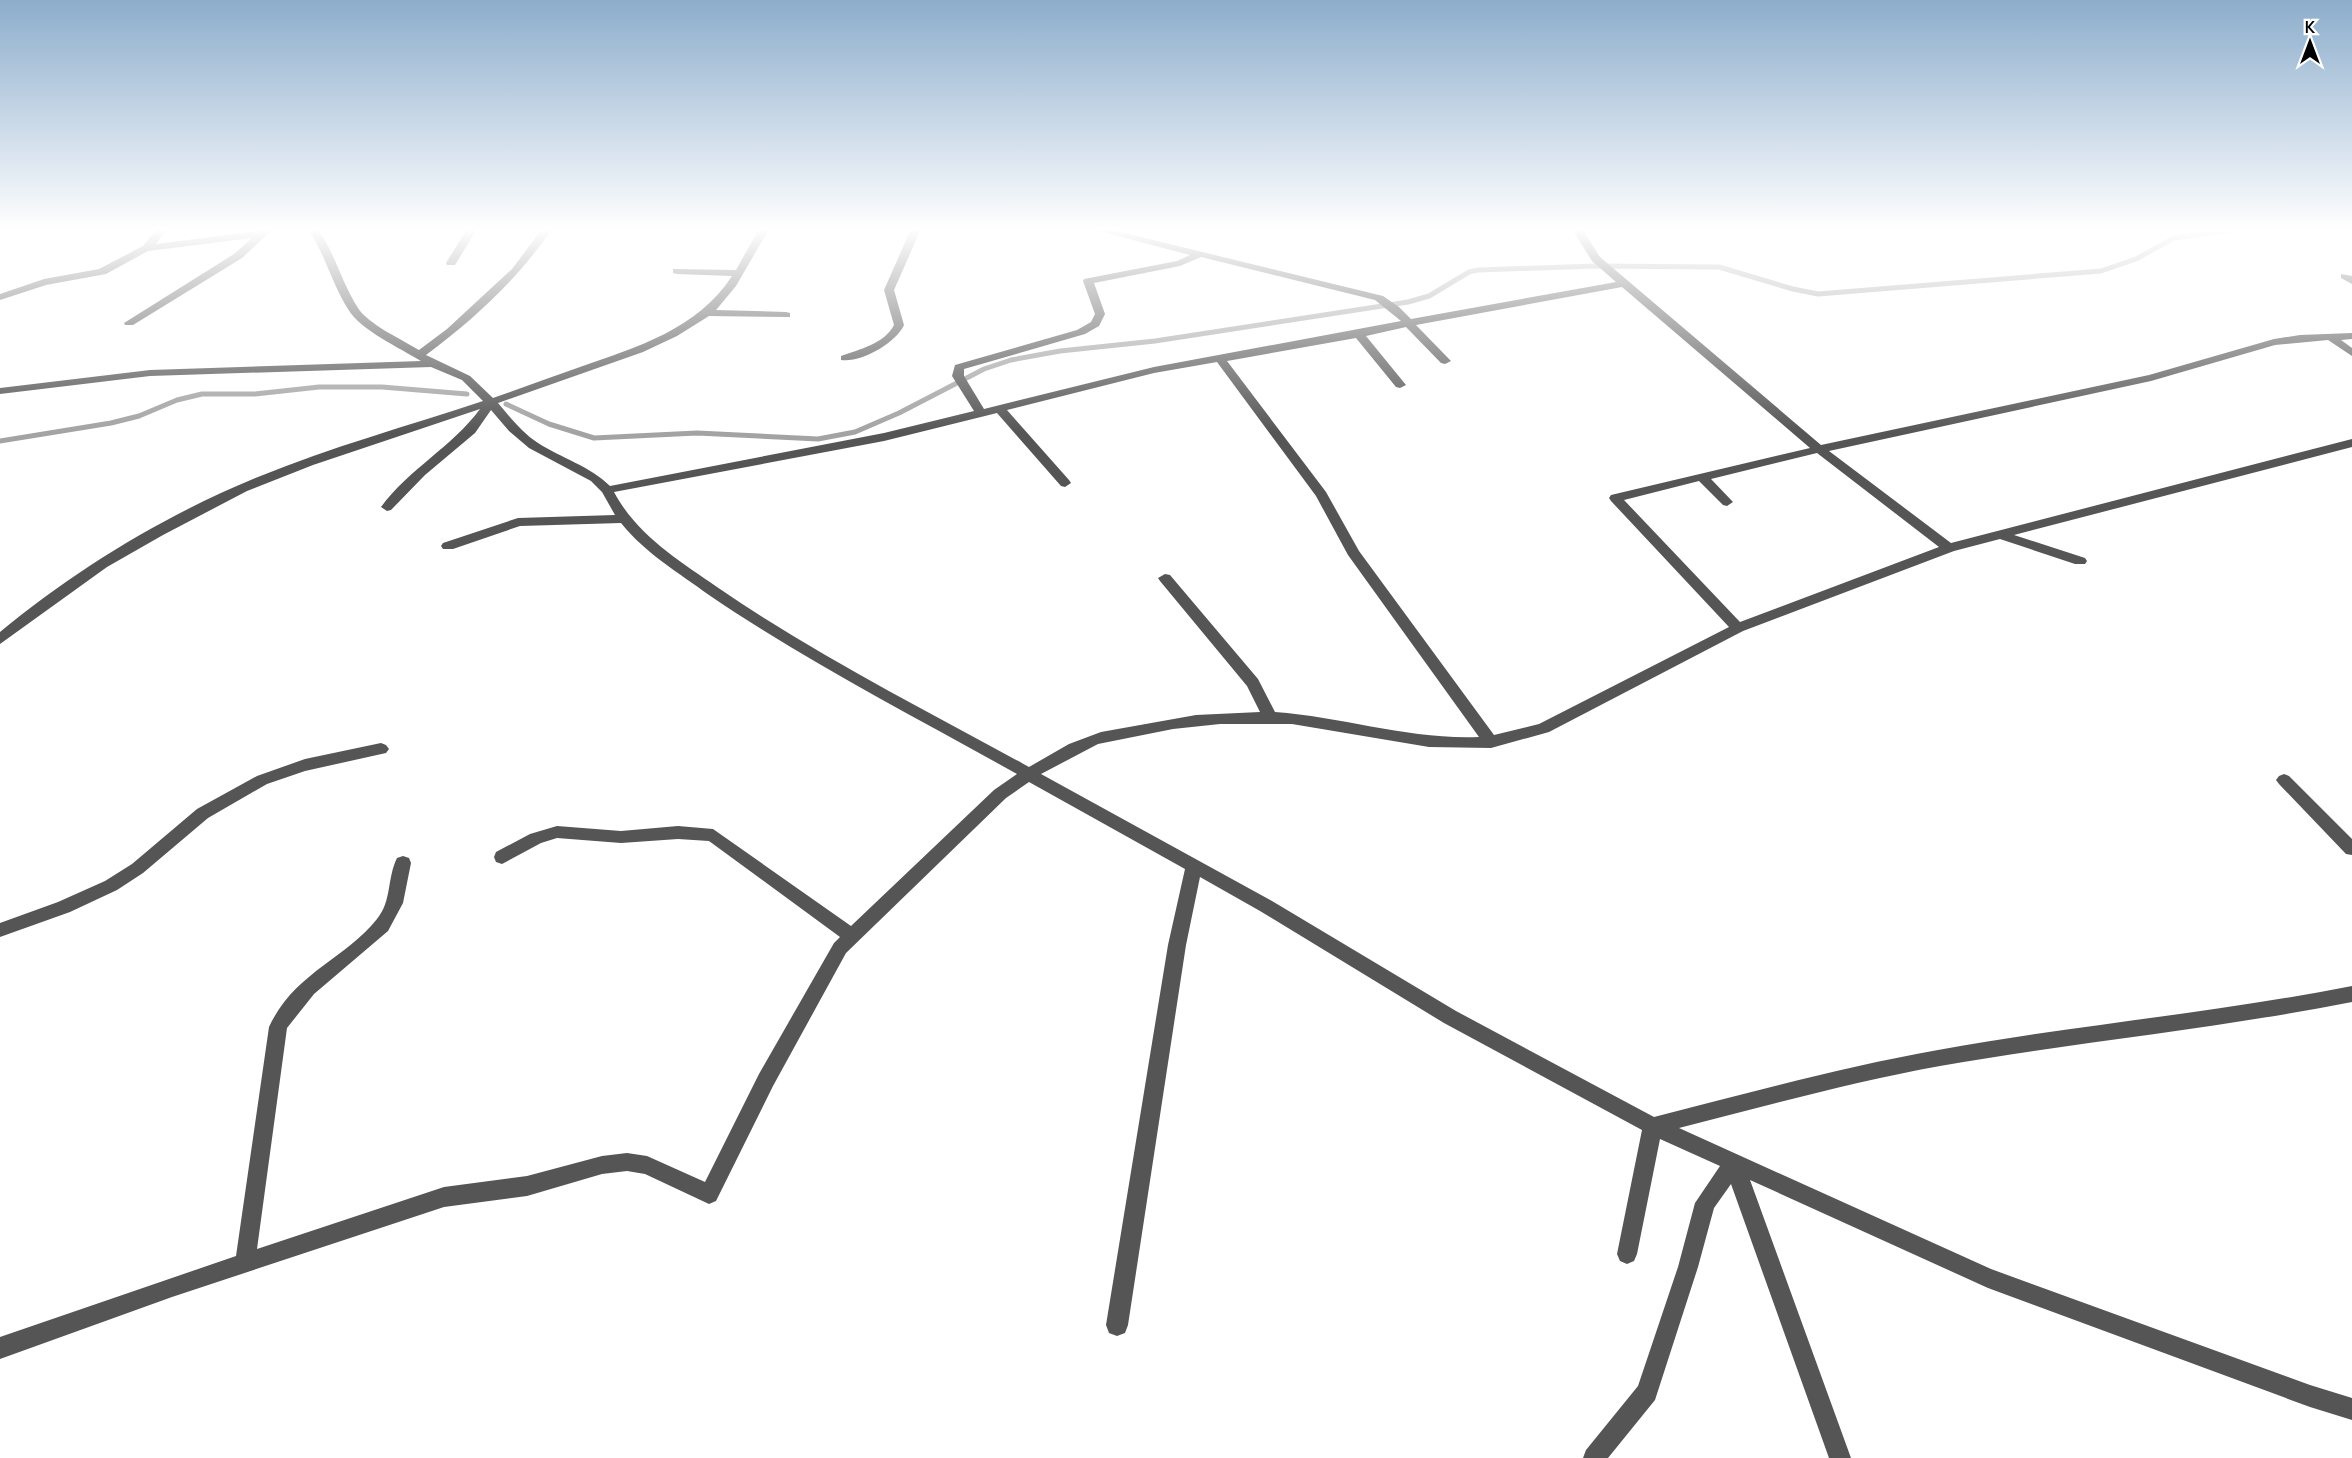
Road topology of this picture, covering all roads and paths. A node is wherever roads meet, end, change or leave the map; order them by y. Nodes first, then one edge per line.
1 (171, 297) edge
2 (348, 297) edge
3 (488, 297) edge
4 (722, 297) edge
5 (889, 297) edge
6 (1094, 297) edge
7 (1379, 297) edge
8 (1549, 297) edge
9 (1641, 297) edge
10 (706, 313) junction
11 (786, 315) dead end
12 (129, 323) dead end
13 (1408, 323) junction
14 (1359, 334) junction
15 (2329, 336) junction
16 (2352, 336) edge
17 (2352, 352) edge
18 (845, 358) dead end
19 (426, 359) junction
20 (1220, 359) junction
21 (1445, 361) dead end
22 (1400, 385) dead end
23 (0, 391) edge
24 (490, 404) junction
25 (999, 408) junction
26 (981, 413) junction
27 (2352, 443) edge
28 (1819, 449) junction
29 (1702, 477) junction
30 (1065, 483) dead end
31 (607, 490) junction
32 (1727, 502) dead end
33 (387, 507) dead end
34 (625, 519) junction
35 (2001, 535) junction
36 (448, 546) dead end
37 (1949, 548) junction
38 (2080, 561) dead end
39 (1165, 578) dead end
40 (22, 620) junction
41 (1738, 628) junction
42 (0, 639) edge
43 (0, 647) edge
44 (1271, 718) junction
45 (1491, 741) junction
46 (381, 749) dead end
47 (1030, 773) junction
48 (2284, 780) dead end
49 (2352, 849) edge
50 (502, 857) dead end
51 (403, 863) dead end
52 (1194, 866) junction
53 (0, 930) edge
54 (852, 936) junction
55 (2352, 994) edge
56 (1653, 1126) junction
57 (1734, 1164) junction
58 (1626, 1254) dead end
59 (245, 1263) junction
60 (1117, 1325) dead end
61 (0, 1348) edge
62 (2352, 1409) edge
63 (1594, 1458) edge
64 (1840, 1458) edge

1 - 12 street
2 - 19 street
3 - 19 street
4 - 10 street
5 - 18 street
6 - 26 street
7 - 13 street
8 - 13 street
9 - 28 street
10 - 11 street
10 - 24 street
13 - 14 street
13 - 21 street
14 - 20 street
14 - 22 street
15 - 16 street
15 - 17 street
15 - 28 street
19 - 23 street
19 - 24 street
20 - 25 street
20 - 45 street
24 - 31 street
24 - 33 street
24 - 40 street
25 - 26 street
25 - 30 street
26 - 31 street
27 - 35 street
28 - 29 street
28 - 37 street
29 - 32 street
29 - 41 street
31 - 34 street
34 - 36 street
34 - 47 street
35 - 37 street
35 - 38 street
37 - 41 street
39 - 44 street
40 - 42 street
40 - 43 street
41 - 45 street
44 - 45 street
44 - 47 street
46 - 53 street
47 - 52 street
47 - 54 street
48 - 49 street
50 - 54 street
51 - 59 street
52 - 56 street
52 - 60 street
54 - 59 street
55 - 56 street
56 - 57 street
56 - 58 street
57 - 62 street
57 - 63 street
57 - 64 street
59 - 61 street

